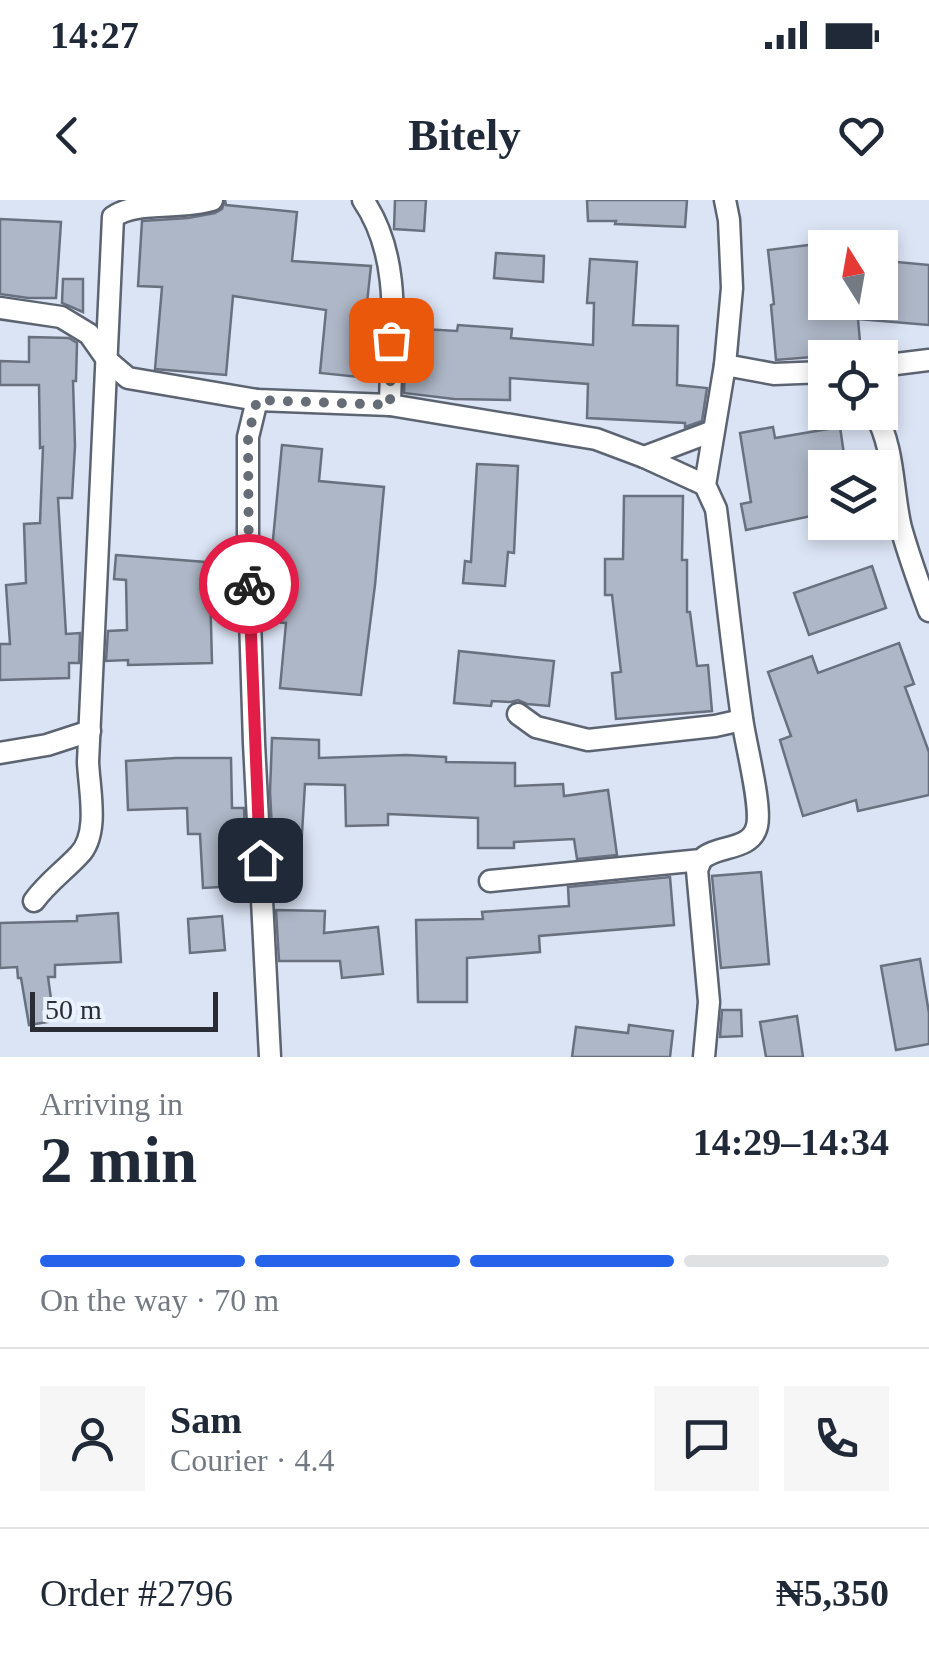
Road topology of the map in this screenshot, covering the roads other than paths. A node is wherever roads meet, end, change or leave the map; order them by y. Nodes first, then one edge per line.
1 (212, 200) edge
2 (363, 200) edge
3 (725, 200) edge
4 (0, 308) edge
5 (929, 360) edge
6 (108, 361) junction
7 (898, 364) edge
8 (725, 365) junction
9 (808, 373) edge
10 (257, 400) junction
11 (390, 405) junction
12 (882, 430) edge
13 (714, 432) junction
14 (644, 457) junction
15 (705, 485) junction
16 (929, 611) edge
17 (518, 714) dead end
18 (742, 720) junction
19 (90, 732) junction
20 (0, 754) edge
21 (701, 860) junction
22 (490, 881) dead end
23 (34, 901) dead end
24 (270, 1057) edge
25 (704, 1057) edge

1 - 6 street
2 - 11 street
3 - 8 street
4 - 6 street
5 - 7 street
6 - 10 street
6 - 19 street
8 - 9 street
8 - 13 street
10 - 11 street
10 - 24 street
11 - 14 street
12 - 16 street
13 - 14 street
13 - 15 street
14 - 15 street
15 - 18 street
17 - 18 street
18 - 21 street
19 - 20 street
19 - 23 street
21 - 22 street
21 - 25 street

